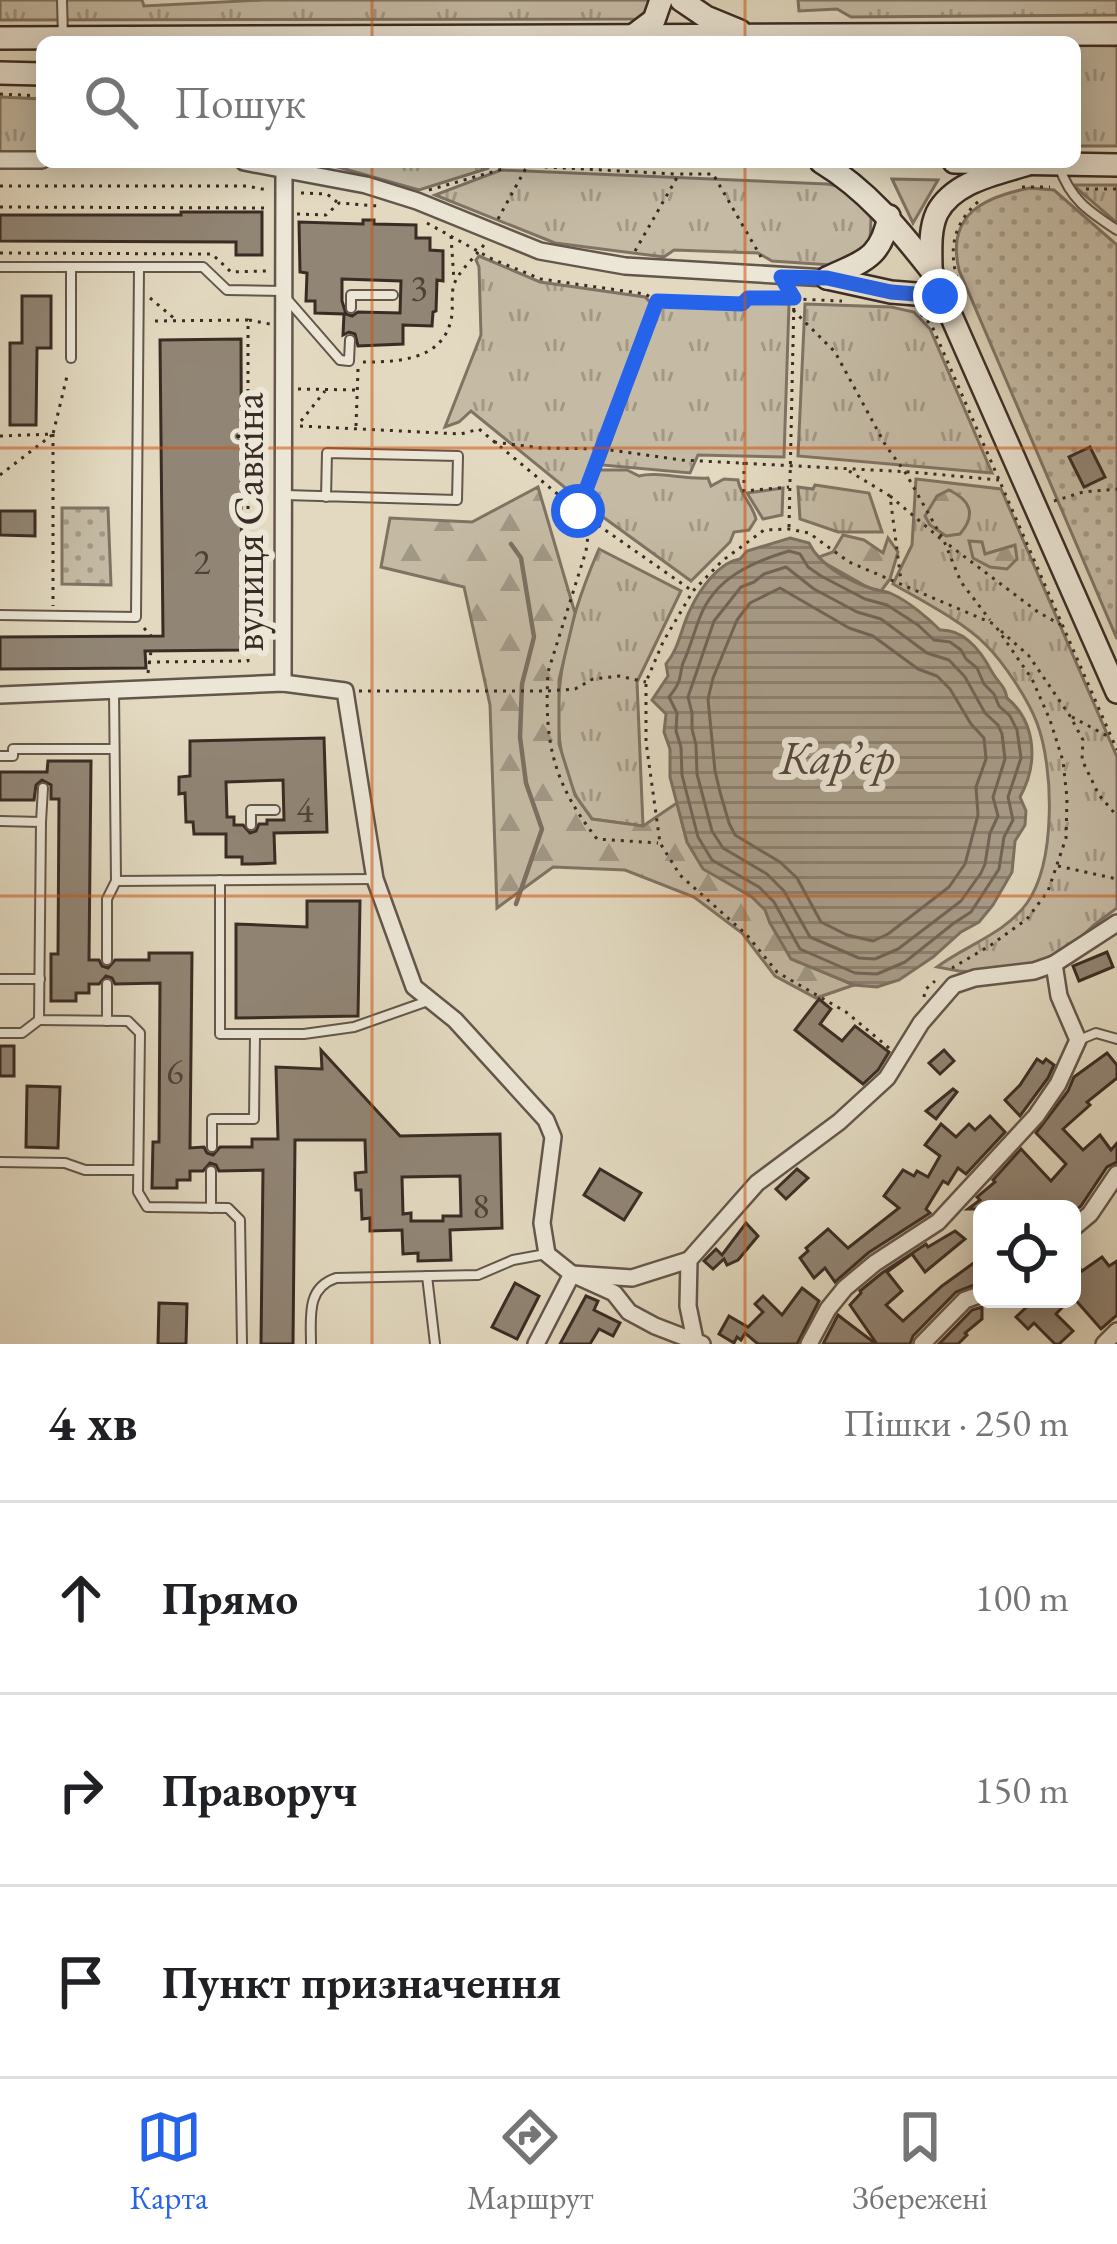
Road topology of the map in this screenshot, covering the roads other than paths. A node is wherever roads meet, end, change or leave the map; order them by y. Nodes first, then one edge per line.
1 (62, 0) edge
2 (661, 0) edge
3 (681, 0) edge
4 (1117, 34) edge
5 (634, 35) junction
6 (752, 35) junction
7 (62, 36) edge
8 (604, 36) edge
9 (0, 38) edge
10 (36, 39) edge
11 (0, 73) edge
12 (36, 74) edge
13 (0, 160) edge
14 (36, 160) edge
15 (1081, 164) edge
16 (1117, 165) edge
17 (284, 168) joint
18 (831, 168) edge
19 (1015, 168) edge
20 (1060, 168) edge
21 (889, 216) junction
22 (1117, 230) edge
23 (0, 267) edge
24 (71, 267) junction
25 (140, 268) junction
26 (931, 270) junction
27 (827, 278) junction
28 (285, 294) junction
29 (951, 294) junction
30 (393, 296) dead end
31 (351, 308) dead end
32 (350, 340) dead end
33 (71, 358) road end
34 (284, 495) junction
35 (326, 496) junction
36 (0, 615) edge
37 (283, 683) junction
38 (113, 690) junction
39 (1117, 692) edge
40 (0, 695) edge
41 (114, 749) junction
42 (0, 756) edge
43 (43, 788) dead end
44 (275, 810) dead end
45 (0, 821) edge
46 (41, 822) junction
47 (251, 825) dead end
48 (252, 864) dead end
49 (375, 879) junction
50 (220, 880) junction
51 (252, 880) junction
52 (116, 881) junction
53 (1117, 923) edge
54 (107, 960) dead end
55 (1054, 964) junction
56 (40, 979) junction
57 (0, 980) edge
58 (107, 984) dead end
59 (428, 1001) junction
60 (40, 1020) junction
61 (107, 1021) junction
62 (0, 1033) edge
63 (255, 1034) junction
64 (1117, 1039) edge
65 (1078, 1040) junction
66 (212, 1147) dead end
67 (0, 1162) edge
68 (138, 1171) junction
69 (211, 1171) dead end
70 (1117, 1174) edge
71 (211, 1208) junction
72 (1081, 1222) edge
73 (547, 1254) junction
74 (689, 1260) junction
75 (572, 1274) junction
76 (427, 1276) junction
77 (973, 1297) edge
78 (1117, 1331) edge
79 (699, 1342) edge
80 (242, 1344) edge
81 (311, 1344) edge
82 (435, 1344) edge
83 (536, 1344) edge
84 (809, 1344) edge
85 (922, 1344) edge
86 (1104, 1344) edge

1 - 7 lane
2 - 5 main road
3 - 6 main road
4 - 6 main road
5 - 6 main road
5 - 8 main road
9 - 10 main road
11 - 12 main road
13 - 14 street
15 - 16 main road
17 - 27 street
17 - 28 street, вулиця Савкіна
18 - 21 main road
19 - 26 main road
20 - 22 lane
21 - 26 main road
21 - 27 main road
23 - 24 lane
24 - 25 lane
24 - 33 lane
25 - 28 lane
25 - 36 lane
26 - 29 main road
27 - 29 main road
28 - 32 lane
28 - 34 street, вулиця Савкіна
29 - 39 main road
30 - 31 lane
34 - 35 lane
34 - 37 street, вулиця Савкіна
35 - 35 lane
37 - 38 street
37 - 49 street, вулиця Савкіна
38 - 40 street
38 - 41 lane
41 - 42 lane
41 - 52 lane
43 - 46 lane
44 - 47 lane
45 - 46 lane
46 - 56 lane
48 - 51 lane
49 - 51 lane
49 - 59 street
50 - 51 lane
50 - 52 lane
50 - 63 lane
52 - 54 lane
53 - 55 street
55 - 65 street
55 - 74 street
56 - 57 lane
56 - 60 lane
58 - 61 lane
59 - 63 lane
59 - 73 street
60 - 61 lane
60 - 62 lane
61 - 68 lane
63 - 66 lane
64 - 65 lane
65 - 84 street
67 - 68 lane
68 - 71 lane
69 - 71 lane
70 - 72 street
71 - 80 lane
73 - 75 street
73 - 76 lane
74 - 75 street
74 - 79 street
75 - 79 street
75 - 83 street
76 - 81 lane
76 - 82 lane
77 - 85 street
78 - 86 street

